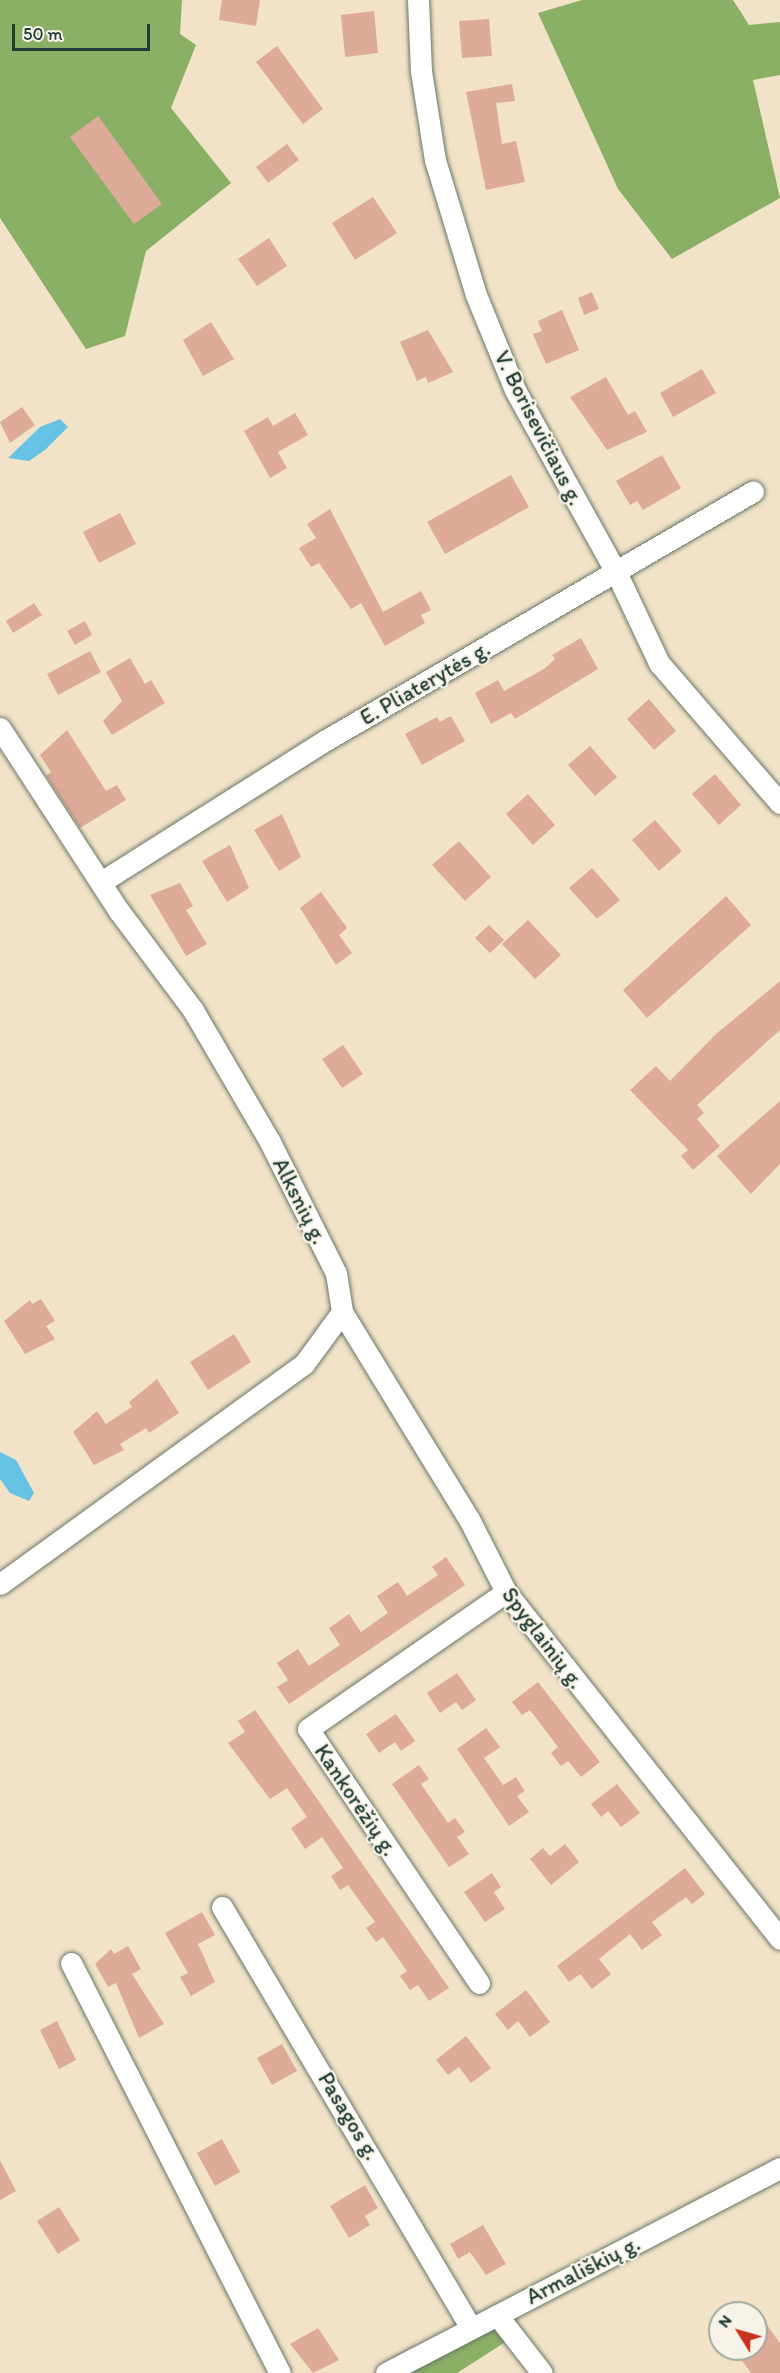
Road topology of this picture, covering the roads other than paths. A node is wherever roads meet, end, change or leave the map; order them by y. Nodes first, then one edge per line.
1 (417, 0) edge
2 (753, 491) dead end
3 (616, 572) junction
4 (0, 728) edge
5 (780, 803) edge
6 (101, 882) junction
7 (342, 1312) junction
8 (0, 1584) edge
9 (506, 1592) junction
10 (222, 1907) dead end
11 (780, 1940) edge
12 (71, 1963) dead end
13 (479, 1983) dead end
14 (780, 2168) edge
15 (497, 2314) junction
16 (471, 2328) junction
17 (280, 2373) edge
18 (386, 2373) edge
19 (542, 2373) edge

1 - 3 street, V. Borisevičiaus g.
2 - 3 street, E. Pliaterytės g.
3 - 5 street, V. Borisevičiaus g.
3 - 6 street, E. Pliaterytės g.
4 - 6 street, Alksnių g.
6 - 7 street, Alksnių g.
7 - 8 street
7 - 9 street, Spyglainių g.
9 - 11 street, Spyglainių g.
9 - 13 street, Kankorėžių g.
10 - 16 street, Pasagos g.
12 - 17 street
14 - 15 street, Armališkių g.
15 - 16 street, Armališkių g.
15 - 19 street
16 - 18 street, Armališkių g.

